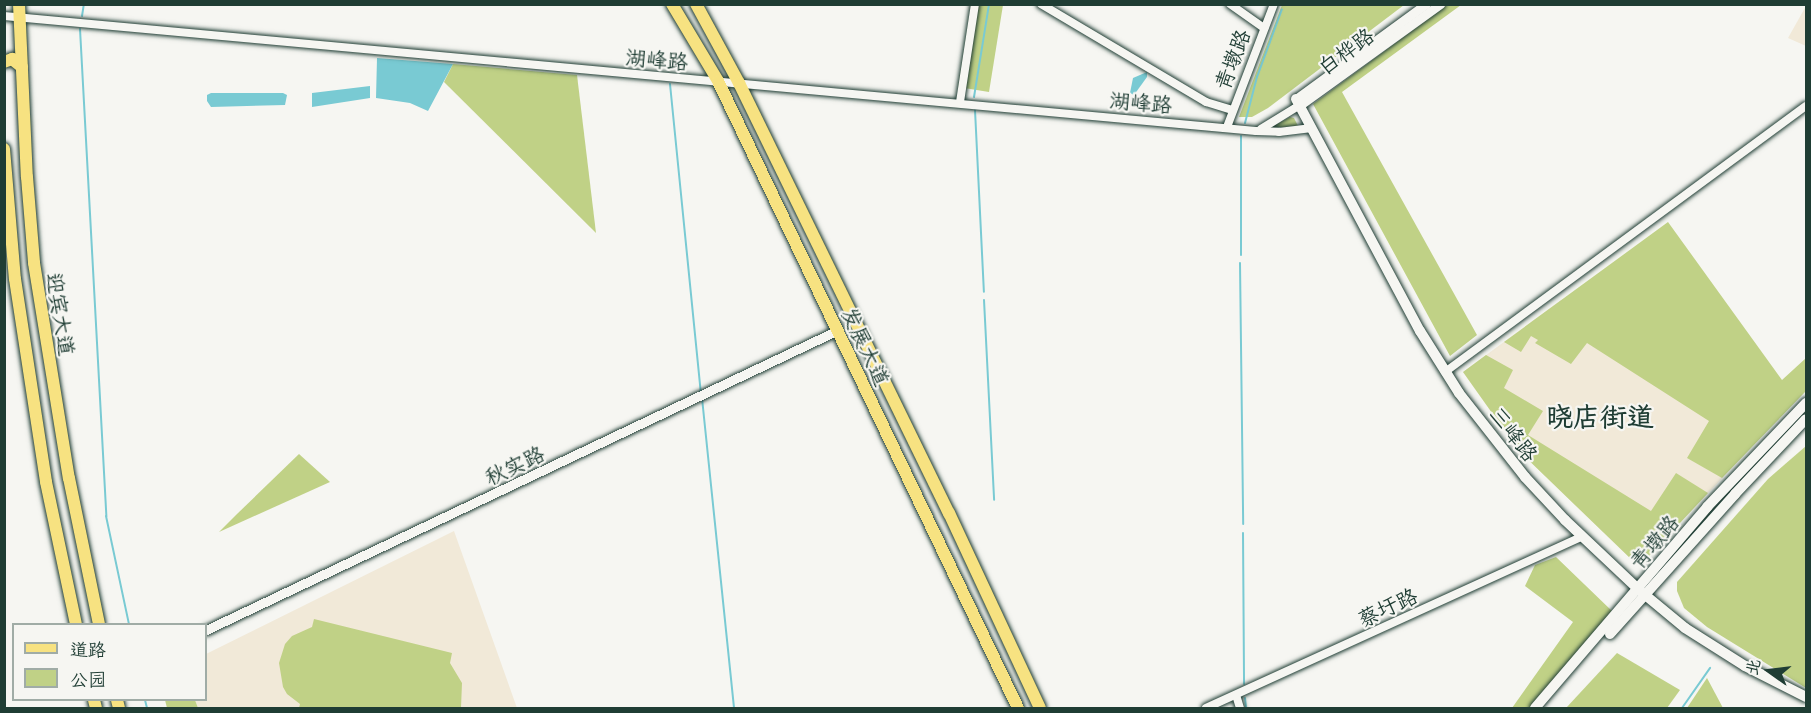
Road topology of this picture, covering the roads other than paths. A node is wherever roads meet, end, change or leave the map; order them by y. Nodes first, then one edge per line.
1 (672, 4) edge
2 (696, 4) edge
3 (975, 4) edge
4 (1041, 4) edge
5 (1230, 4) edge
6 (1274, 4) edge
7 (1426, 4) edge
8 (1440, 4) edge
9 (19, 11) edge
10 (4, 16) edge
11 (1264, 28) junction
12 (4, 62) edge
13 (22, 67) junction
14 (718, 81) junction
15 (739, 83) junction
16 (960, 102) junction
17 (1298, 102) junction
18 (1806, 106) edge
19 (1232, 110) junction
20 (1227, 128) junction
21 (1312, 128) junction
22 (1256, 131) junction
23 (4, 149) edge
24 (838, 330) junction
25 (1445, 372) junction
26 (1806, 404) edge
27 (1806, 419) edge
28 (1582, 537) junction
29 (1641, 592) junction
30 (76, 623) edge
31 (99, 623) edge
32 (207, 630) edge
33 (1236, 695) junction
34 (1806, 697) edge
35 (1018, 708) edge
36 (1040, 708) edge
37 (1206, 708) edge
38 (1240, 708) edge
39 (1535, 708) edge
40 (1545, 708) edge

1 - 14 main road, 发展大道
2 - 15 main road, 发展大道
3 - 16 street
4 - 19 street
5 - 11 street
6 - 11 street, 青墩路
7 - 17 street, 白桦路
8 - 17 street, 白桦路
9 - 10 street, 湖峰路
9 - 13 main road, 迎宾大道
9 - 14 street, 湖峰路
11 - 19 street, 青墩路
12 - 13 main road
13 - 31 main road, 迎宾大道
14 - 15 street, 湖峰路
14 - 24 main road, 发展大道
15 - 16 street, 湖峰路
15 - 36 main road, 发展大道
16 - 20 street, 湖峰路
17 - 21 main road, 三峰路
17 - 22 street
18 - 25 street
19 - 20 street, 青墩路
20 - 22 street, 湖峰路
21 - 22 street, 湖峰路
21 - 25 main road, 三峰路
23 - 30 main road, 迎宾大道
24 - 32 street, 秋实路
24 - 35 main road, 发展大道
25 - 28 main road, 三峰路
26 - 29 main road, 青墩路
27 - 29 main road, 青墩路
28 - 29 main road, 三峰路
28 - 33 street, 蔡圩路
29 - 34 main road, 三峰路
29 - 39 main road, 青墩路
29 - 40 main road, 青墩路
33 - 37 street, 蔡圩路
33 - 38 street

